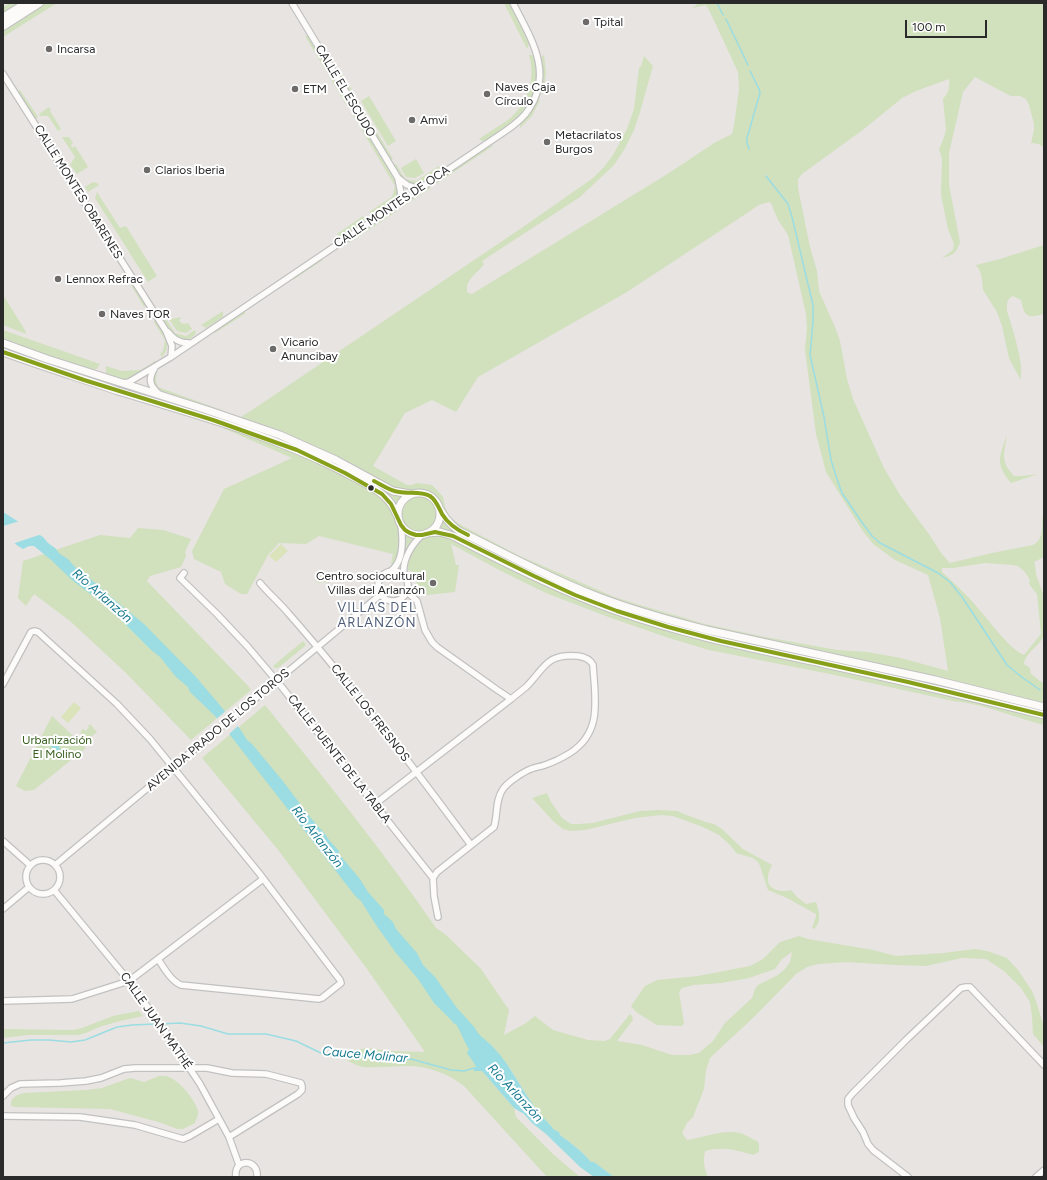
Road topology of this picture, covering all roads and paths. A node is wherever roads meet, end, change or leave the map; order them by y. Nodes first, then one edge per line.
1 (27, 3) edge
2 (39, 3) edge
3 (292, 3) edge
4 (513, 3) edge
5 (3, 18) edge
6 (3, 26) edge
7 (3, 74) edge
8 (398, 178) junction
9 (419, 189) junction
10 (397, 203) junction
11 (166, 330) junction
12 (190, 343) junction
13 (3, 344) edge
14 (3, 352) edge
15 (171, 356) junction
16 (157, 365) junction
17 (122, 384) junction
18 (161, 396) junction
19 (411, 494) junction
20 (438, 506) junction
21 (397, 514) junction
22 (401, 526) junction
23 (425, 534) junction
24 (392, 570) junction
25 (184, 573) dead end
26 (404, 574) junction
27 (260, 586) dead end
28 (407, 592) junction
29 (380, 595) junction
30 (317, 647) junction
31 (277, 681) junction
32 (3, 684) edge
33 (511, 699) junction
34 (1044, 707) edge
35 (1044, 715) edge
36 (174, 767) junction
37 (416, 772) junction
38 (375, 804) junction
39 (3, 841) edge
40 (471, 845) junction
41 (30, 865) junction
42 (55, 865) junction
43 (433, 878) junction
44 (263, 879) junction
45 (29, 887) junction
46 (54, 890) junction
47 (3, 909) edge
48 (438, 917) dead end
49 (158, 959) junction
50 (129, 981) junction
51 (3, 1001) edge
52 (1044, 1065) edge
53 (190, 1068) junction
54 (3, 1096) edge
55 (3, 1116) edge
56 (219, 1119) junction
57 (229, 1137) junction
58 (239, 1165) junction
59 (1044, 1170) edge
60 (236, 1177) edge
61 (257, 1177) edge
62 (908, 1177) edge
63 (1036, 1177) edge

1 - 5 main road
2 - 6 main road
3 - 8 street, CALLE EL ESCUDO
4 - 9 street, CALLE MONTES DE OCA
7 - 11 street, CALLE MONTES OBARENES
8 - 9 street, CALLE EL ESCUDO
8 - 10 street, CALLE EL ESCUDO
9 - 10 street, CALLE MONTES DE OCA
10 - 12 street, CALLE MONTES DE OCA
11 - 12 street, CALLE MONTES OBARENES
11 - 15 street, CALLE MONTES OBARENES
12 - 15 street, CALLE MONTES DE OCA
13 - 17 street
14 - 21 street
15 - 16 street, CALLE MONTES DE OCA
16 - 17 street, CALLE MONTES DE OCA
16 - 18 street
17 - 18 street
18 - 19 street
19 - 20 street
19 - 21 street
20 - 23 street
20 - 34 street
21 - 22 street
22 - 23 street
22 - 24 street
23 - 26 street
23 - 35 street
24 - 26 street
24 - 29 street
25 - 31 street, CALLE PUENTE DE LA TABLA
26 - 28 street
27 - 30 street, CALLE LOS FRESNOS
28 - 29 street
28 - 33 street
29 - 30 street, AVENIDA PRADO DE LOS TOROS
30 - 31 street, AVENIDA PRADO DE LOS TOROS
30 - 37 street, CALLE LOS FRESNOS
31 - 36 street, AVENIDA PRADO DE LOS TOROS
31 - 38 street, CALLE PUENTE DE LA TABLA
32 - 36 street
33 - 37 street
33 - 40 street
36 - 42 street, AVENIDA PRADO DE LOS TOROS
36 - 44 street
37 - 38 street
37 - 40 street, CALLE LOS FRESNOS
38 - 43 street, CALLE PUENTE DE LA TABLA
39 - 41 street
40 - 43 street
41 - 42 street
41 - 45 street
42 - 46 street
43 - 48 street
44 - 49 street
44 - 49 street
45 - 46 street
45 - 47 street
46 - 50 street, CALLE JUAN MATHÉ
49 - 50 street
50 - 51 street
50 - 53 street, CALLE JUAN MATHÉ
52 - 62 street
53 - 54 street
53 - 56 street, CALLE JUAN MATHÉ
53 - 57 street
55 - 56 street
56 - 57 street, CALLE JUAN MATHÉ
57 - 58 street, CALLE JUAN MATHÉ
58 - 60 street
58 - 61 street
59 - 63 street

